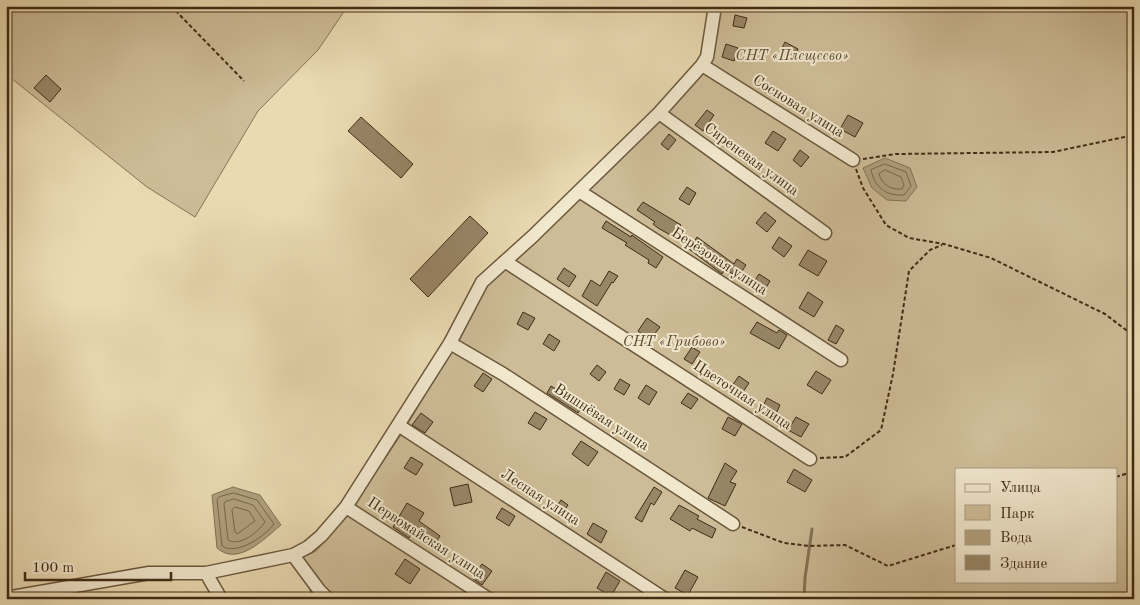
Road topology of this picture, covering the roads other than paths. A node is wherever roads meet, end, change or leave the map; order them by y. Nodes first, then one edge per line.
1 (715, 6) edge
2 (702, 65) junction
3 (659, 113) junction
4 (853, 160) road end
5 (579, 191) junction
6 (825, 233) dead end
7 (506, 262) junction
8 (450, 343) junction
9 (841, 360) dead end
10 (398, 425) junction
11 (810, 459) road end
12 (346, 506) junction
13 (732, 524) road end
14 (292, 555) junction
15 (206, 573) junction
16 (56, 594) edge
17 (6, 598) edge
18 (221, 599) edge
19 (328, 599) edge
20 (489, 599) edge
21 (665, 599) edge

1 - 2 street
2 - 3 street
2 - 4 street, Сосновая улица
3 - 5 street
3 - 6 street, Сиреневая улица
5 - 7 street
5 - 9 street, Берёзовая улица
7 - 8 street
7 - 11 street, Цветочная улица
8 - 10 street
8 - 13 street, Вишнёвая улица
10 - 12 street
10 - 21 street, Лесная улица
12 - 14 street
12 - 20 street, Первомайская улица
14 - 15 street
14 - 19 street
15 - 16 street
15 - 18 street
16 - 17 street

